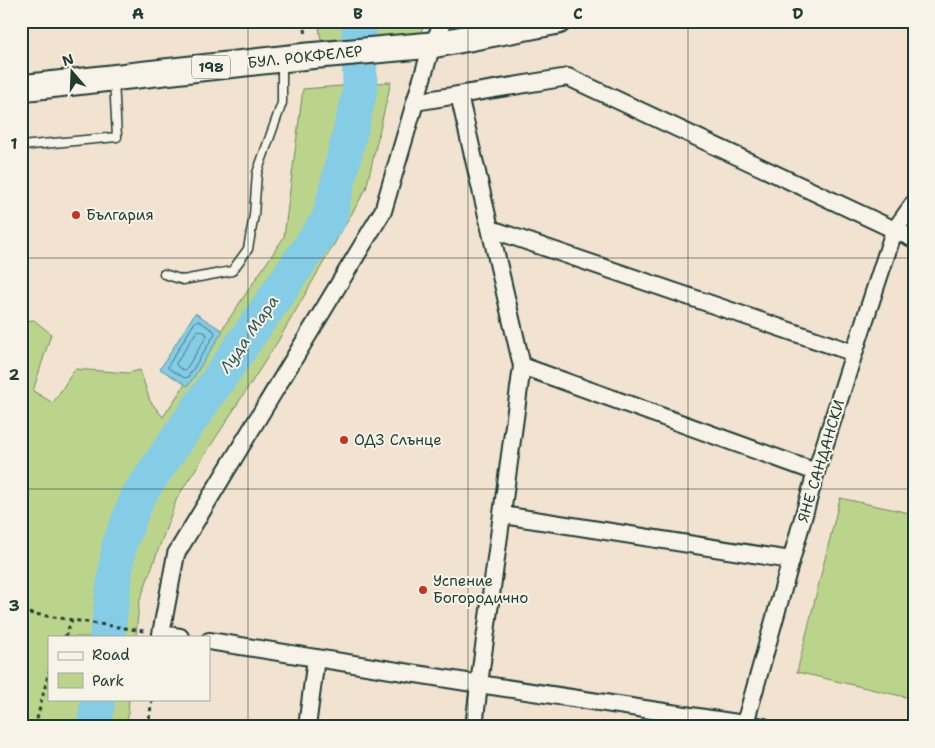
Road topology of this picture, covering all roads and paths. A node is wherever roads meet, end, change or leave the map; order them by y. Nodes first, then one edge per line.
1 (444, 21) edge
2 (558, 21) edge
3 (432, 44) junction
4 (282, 59) junction
5 (114, 78) junction
6 (21, 88) edge
7 (459, 96) junction
8 (416, 102) junction
9 (21, 146) edge
10 (914, 203) edge
11 (490, 229) junction
12 (894, 231) junction
13 (914, 239) edge
14 (164, 274) dead end
15 (854, 353) junction
16 (522, 366) junction
17 (816, 472) junction
18 (502, 516) junction
19 (791, 560) junction
20 (21, 612) edge
21 (72, 620) junction
22 (124, 628) dead end
23 (65, 636) edge
24 (174, 636) edge
25 (210, 641) edge
26 (316, 658) junction
27 (48, 673) edge
28 (479, 684) junction
29 (152, 700) edge
30 (745, 725) edge
31 (35, 727) edge
32 (148, 727) edge
33 (307, 727) edge
34 (474, 727) edge
35 (764, 727) edge

1 - 3 street
2 - 3 main road, БУЛ. РОКФЕЛЕР / 198
3 - 4 main road, БУЛ. РОКФЕЛЕР / 198
3 - 8 street
4 - 5 main road, БУЛ. РОКФЕЛЕР / 198
4 - 14 lane
5 - 6 main road, БУЛ. РОКФЕЛЕР / 198
5 - 9 lane
7 - 8 street
7 - 11 street
7 - 12 street
8 - 24 street
10 - 12 street, ЯНЕ САНДАНСКИ
11 - 15 street
11 - 16 street
12 - 13 street
12 - 15 street, ЯНЕ САНДАНСКИ
15 - 17 street, ЯНЕ САНДАНСКИ
16 - 17 street
16 - 18 street
17 - 19 street, ЯНЕ САНДАНСКИ
18 - 19 street
18 - 28 street
19 - 30 street, ЯНЕ САНДАНСКИ
20 - 21 path
21 - 22 path
21 - 23 path
25 - 26 street
26 - 28 street
26 - 33 street
27 - 31 path
28 - 30 street
28 - 34 street
29 - 32 path
30 - 35 street

